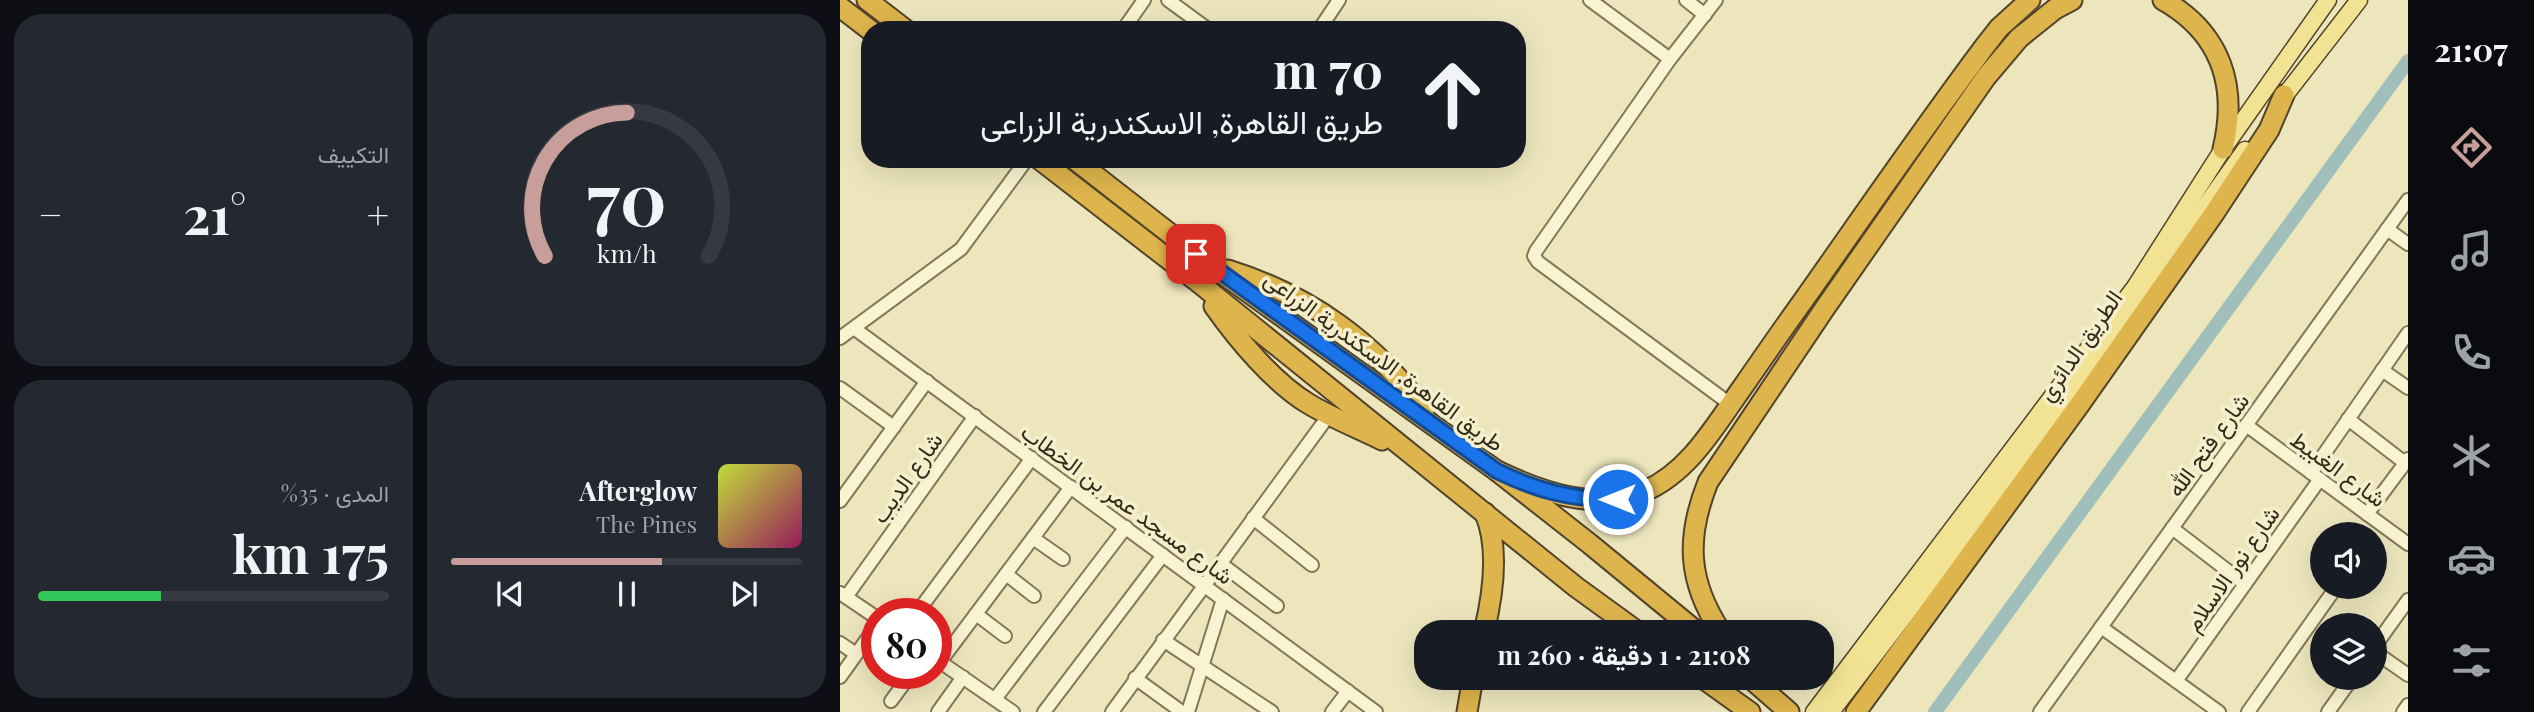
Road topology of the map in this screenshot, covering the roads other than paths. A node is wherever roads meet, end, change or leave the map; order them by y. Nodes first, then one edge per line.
1 (867, 0) edge
2 (1144, 0) edge
3 (1168, 0) edge
4 (1339, 0) edge
5 (1590, 0) edge
6 (1686, 0) edge
7 (1716, 0) edge
8 (2030, 0) edge
9 (2072, 0) edge
10 (2163, 0) edge
11 (2195, 0) edge
12 (2328, 0) edge
13 (2359, 0) edge
14 (840, 7) edge
15 (1705, 15) junction
16 (894, 21) edge
17 (1129, 21) edge
18 (1197, 21) edge
19 (1325, 21) edge
20 (861, 23) edge
21 (2197, 24) junction
22 (1670, 59) junction
23 (2284, 94) junction
24 (2223, 149) junction
25 (1020, 168) edge
26 (1051, 168) edge
27 (1086, 168) edge
28 (2408, 200) edge
29 (2387, 229) junction
30 (2408, 244) edge
31 (1209, 264) junction
32 (1198, 282) junction
33 (1807, 295) junction
34 (1825, 308) junction
35 (855, 329) junction
36 (2408, 333) edge
37 (840, 338) edge
38 (2382, 370) junction
39 (927, 381) junction
40 (2408, 388) edge
41 (841, 392) edge
42 (1730, 404) junction
43 (1329, 415) junction
44 (975, 416) junction
45 (2348, 419) junction
46 (2246, 425) junction
47 (894, 426) junction
48 (1434, 426) junction
49 (1410, 452) junction
50 (1032, 458) junction
51 (2407, 461) edge
52 (1497, 471) junction
53 (2315, 476) junction
54 (1071, 487) junction
55 (840, 501) edge
56 (1485, 512) junction
57 (2367, 514) junction
58 (1253, 518) junction
59 (2372, 522) edge
60 (1126, 527) junction
61 (2172, 528) junction
62 (2387, 534) edge
63 (1033, 538) junction
64 (2408, 544) edge
65 (1163, 555) junction
66 (1063, 559) dead end
67 (1220, 563) junction
68 (1312, 565) dead end
69 (1006, 574) junction
70 (2245, 584) junction
71 (1204, 585) junction
72 (843, 595) edge
73 (1034, 596) dead end
74 (928, 598) edge
75 (1223, 599) junction
76 (2328, 599) edge
77 (2408, 600) edge
78 (1277, 606) dead end
79 (861, 607) edge
80 (976, 614) junction
81 (1486, 620) edge
82 (1621, 620) edge
83 (1682, 620) edge
84 (1714, 620) edge
85 (2101, 627) junction
86 (2387, 629) edge
87 (1004, 636) dead end
88 (1163, 640) junction
89 (840, 643) edge
90 (952, 643) edge
91 (861, 647) edge
92 (856, 654) junction
93 (2387, 660) edge
94 (1202, 667) junction
95 (952, 670) edge
96 (2408, 675) edge
97 (840, 677) edge
98 (963, 677) junction
99 (1135, 678) junction
100 (2176, 681) junction
101 (900, 689) edge
102 (1471, 690) edge
103 (1719, 690) edge
104 (1765, 690) edge
105 (2344, 690) edge
106 (1348, 691) junction
107 (995, 699) junction
108 (891, 701) dead end
109 (2408, 705) edge
110 (938, 712) edge
111 (1013, 712) edge
112 (1044, 712) edge
113 (1112, 712) edge
114 (1185, 712) edge
115 (1272, 712) edge
116 (1332, 712) edge
117 (1376, 712) edge
118 (1468, 712) edge
119 (1749, 712) edge
120 (1789, 712) edge
121 (1814, 712) edge
122 (1831, 712) edge
123 (1856, 712) edge
124 (2040, 712) edge
125 (2219, 712) edge
126 (2248, 712) edge
127 (2328, 712) edge
128 (2403, 712) edge

1 - 16 highway
2 - 17 street
3 - 18 street
4 - 19 street
5 - 22 street
6 - 15 street
7 - 15 street
8 - 33 highway
9 - 34 highway
10 - 21 highway
11 - 21 highway
12 - 24 main road, الطريق الدائري
13 - 23 main road, الطريق الدائري
14 - 20 highway
15 - 22 street
21 - 24 highway
22 - 42 street
23 - 122 main road, الطريق الدائري
23 - 123 highway
24 - 121 main road, الطريق الدائري
25 - 35 street
26 - 32 highway
27 - 31 highway, طريق القاهرة, الاسكندرية الزراعى
28 - 29 street, شارع فتح الله
29 - 30 street
29 - 46 street, شارع فتح الله
31 - 48 highway, طريق القاهرة, الاسكندرية الزراعى
31 - 48 highway
32 - 43 highway
32 - 49 highway
33 - 34 highway
33 - 42 highway
34 - 84 highway
35 - 37 street
35 - 39 street, شارع مسجد عمر بن الخطاب
36 - 38 street, شارع نور الاسلام
38 - 40 street
38 - 45 street, شارع نور الاسلام
39 - 44 street, شارع مسجد عمر بن الخطاب
39 - 47 street
41 - 47 street
42 - 52 highway
43 - 49 highway
43 - 58 street
44 - 50 street, شارع مسجد عمر بن الخطاب
44 - 72 street, شارع الديب
45 - 51 street
45 - 53 street, شارع نور الاسلام
46 - 53 street, شارع الغبيط
46 - 61 street, شارع فتح الله
47 - 55 street
48 - 52 highway, طريق القاهرة, الاسكندرية الزراعى
49 - 56 highway
50 - 54 street, شارع مسجد عمر بن الخطاب
50 - 74 street
51 - 57 street
52 - 83 highway, طريق القاهرة, الاسكندرية الزراعى
53 - 57 street, شارع الغبيط
53 - 70 street, شارع نور الاسلام
54 - 60 street, شارع مسجد عمر بن الخطاب
54 - 63 street
56 - 81 highway
56 - 82 highway
57 - 59 street, شارع الغبيط
58 - 67 street
58 - 68 street
60 - 65 street, شارع مسجد عمر بن الخطاب
60 - 107 street
61 - 70 street
61 - 85 street, شارع فتح الله
62 - 64 street, شارع الغبيط
63 - 66 street
63 - 69 street
65 - 71 street, شارع مسجد عمر بن الخطاب
65 - 112 street
67 - 71 street
67 - 78 street
69 - 73 street
69 - 80 street
70 - 100 street, شارع نور الاسلام
71 - 75 street, شارع مسجد عمر بن الخطاب
71 - 88 street
72 - 79 street
75 - 94 street
75 - 106 street, شارع مسجد عمر بن الخطاب
76 - 126 street
77 - 86 street
80 - 87 street
80 - 90 street
85 - 100 street
85 - 124 street, شارع فتح الله
88 - 94 street
88 - 99 street
89 - 92 street
91 - 92 street
92 - 97 street
93 - 96 street
94 - 114 street
94 - 115 street
95 - 98 street
98 - 107 street
98 - 110 street
99 - 113 street
99 - 114 street
100 - 125 street
101 - 108 street
102 - 118 highway
103 - 119 highway
104 - 120 highway
105 - 127 street
106 - 116 street
106 - 117 street, شارع مسجد عمر بن الخطاب
107 - 111 street
109 - 128 street

